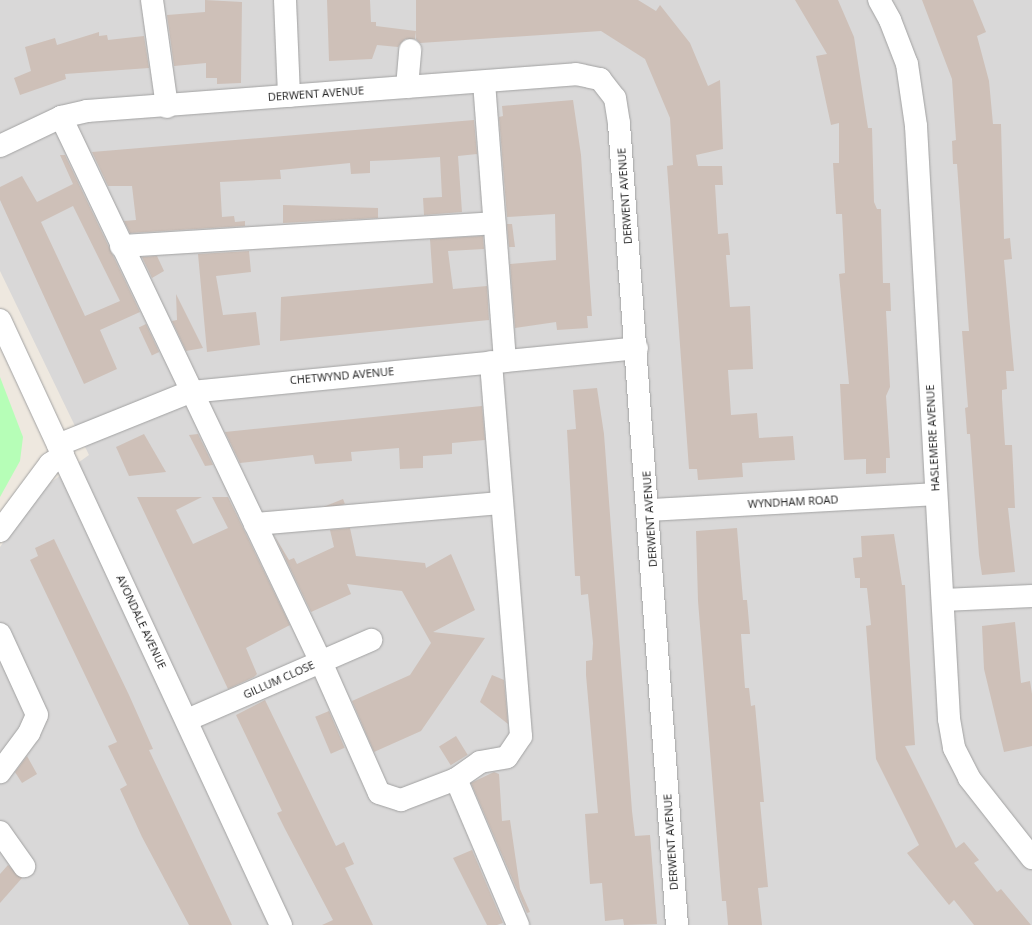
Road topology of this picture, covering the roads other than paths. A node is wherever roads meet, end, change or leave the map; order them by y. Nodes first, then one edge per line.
1 (152, 0) edge
2 (285, 0) edge
3 (879, 0) edge
4 (410, 50) dead end
5 (484, 82) junction
6 (407, 87) junction
7 (289, 96) junction
8 (167, 106) junction
9 (61, 117) junction
10 (0, 146) edge
11 (494, 223) junction
12 (121, 246) junction
13 (0, 320) edge
14 (637, 348) junction
15 (498, 362) junction
16 (190, 392) junction
17 (61, 450) junction
18 (936, 494) junction
19 (501, 503) junction
20 (650, 510) junction
21 (255, 524) junction
22 (0, 531) edge
23 (1032, 596) edge
24 (943, 600) junction
25 (0, 634) edge
26 (371, 640) dead end
27 (321, 662) junction
28 (187, 720) junction
29 (0, 772) edge
30 (456, 779) junction
31 (0, 832) edge
32 (1032, 858) edge
33 (24, 866) dead end
34 (281, 925) edge
35 (518, 925) edge
36 (677, 925) edge

1 - 8 street
2 - 7 street
3 - 18 street, HASLEMERE AVENUE
4 - 6 street
5 - 6 street, DERWENT AVENUE
5 - 11 street
5 - 14 street, DERWENT AVENUE
6 - 7 street, DERWENT AVENUE
7 - 8 street, DERWENT AVENUE
8 - 9 street, DERWENT AVENUE
9 - 10 street, DERWENT AVENUE
9 - 12 street
11 - 12 street
11 - 15 street
12 - 16 street
13 - 17 street, AVONDALE AVENUE
14 - 15 street, CHETWYND AVENUE
14 - 20 street, DERWENT AVENUE
15 - 16 street, CHETWYND AVENUE
15 - 19 street
16 - 17 street, CHETWYND AVENUE
16 - 21 street
17 - 22 street, CHETWYND AVENUE
17 - 28 street, AVONDALE AVENUE
18 - 20 street, WYNDHAM ROAD
18 - 24 street, HASLEMERE AVENUE
19 - 21 street
19 - 30 street
20 - 36 street, DERWENT AVENUE
21 - 27 street
23 - 24 street
24 - 32 street, HASLEMERE AVENUE
25 - 29 street
26 - 27 street, GILLUM CLOSE
27 - 28 street, GILLUM CLOSE
27 - 30 street
28 - 34 street, AVONDALE AVENUE
30 - 35 street
31 - 33 street

